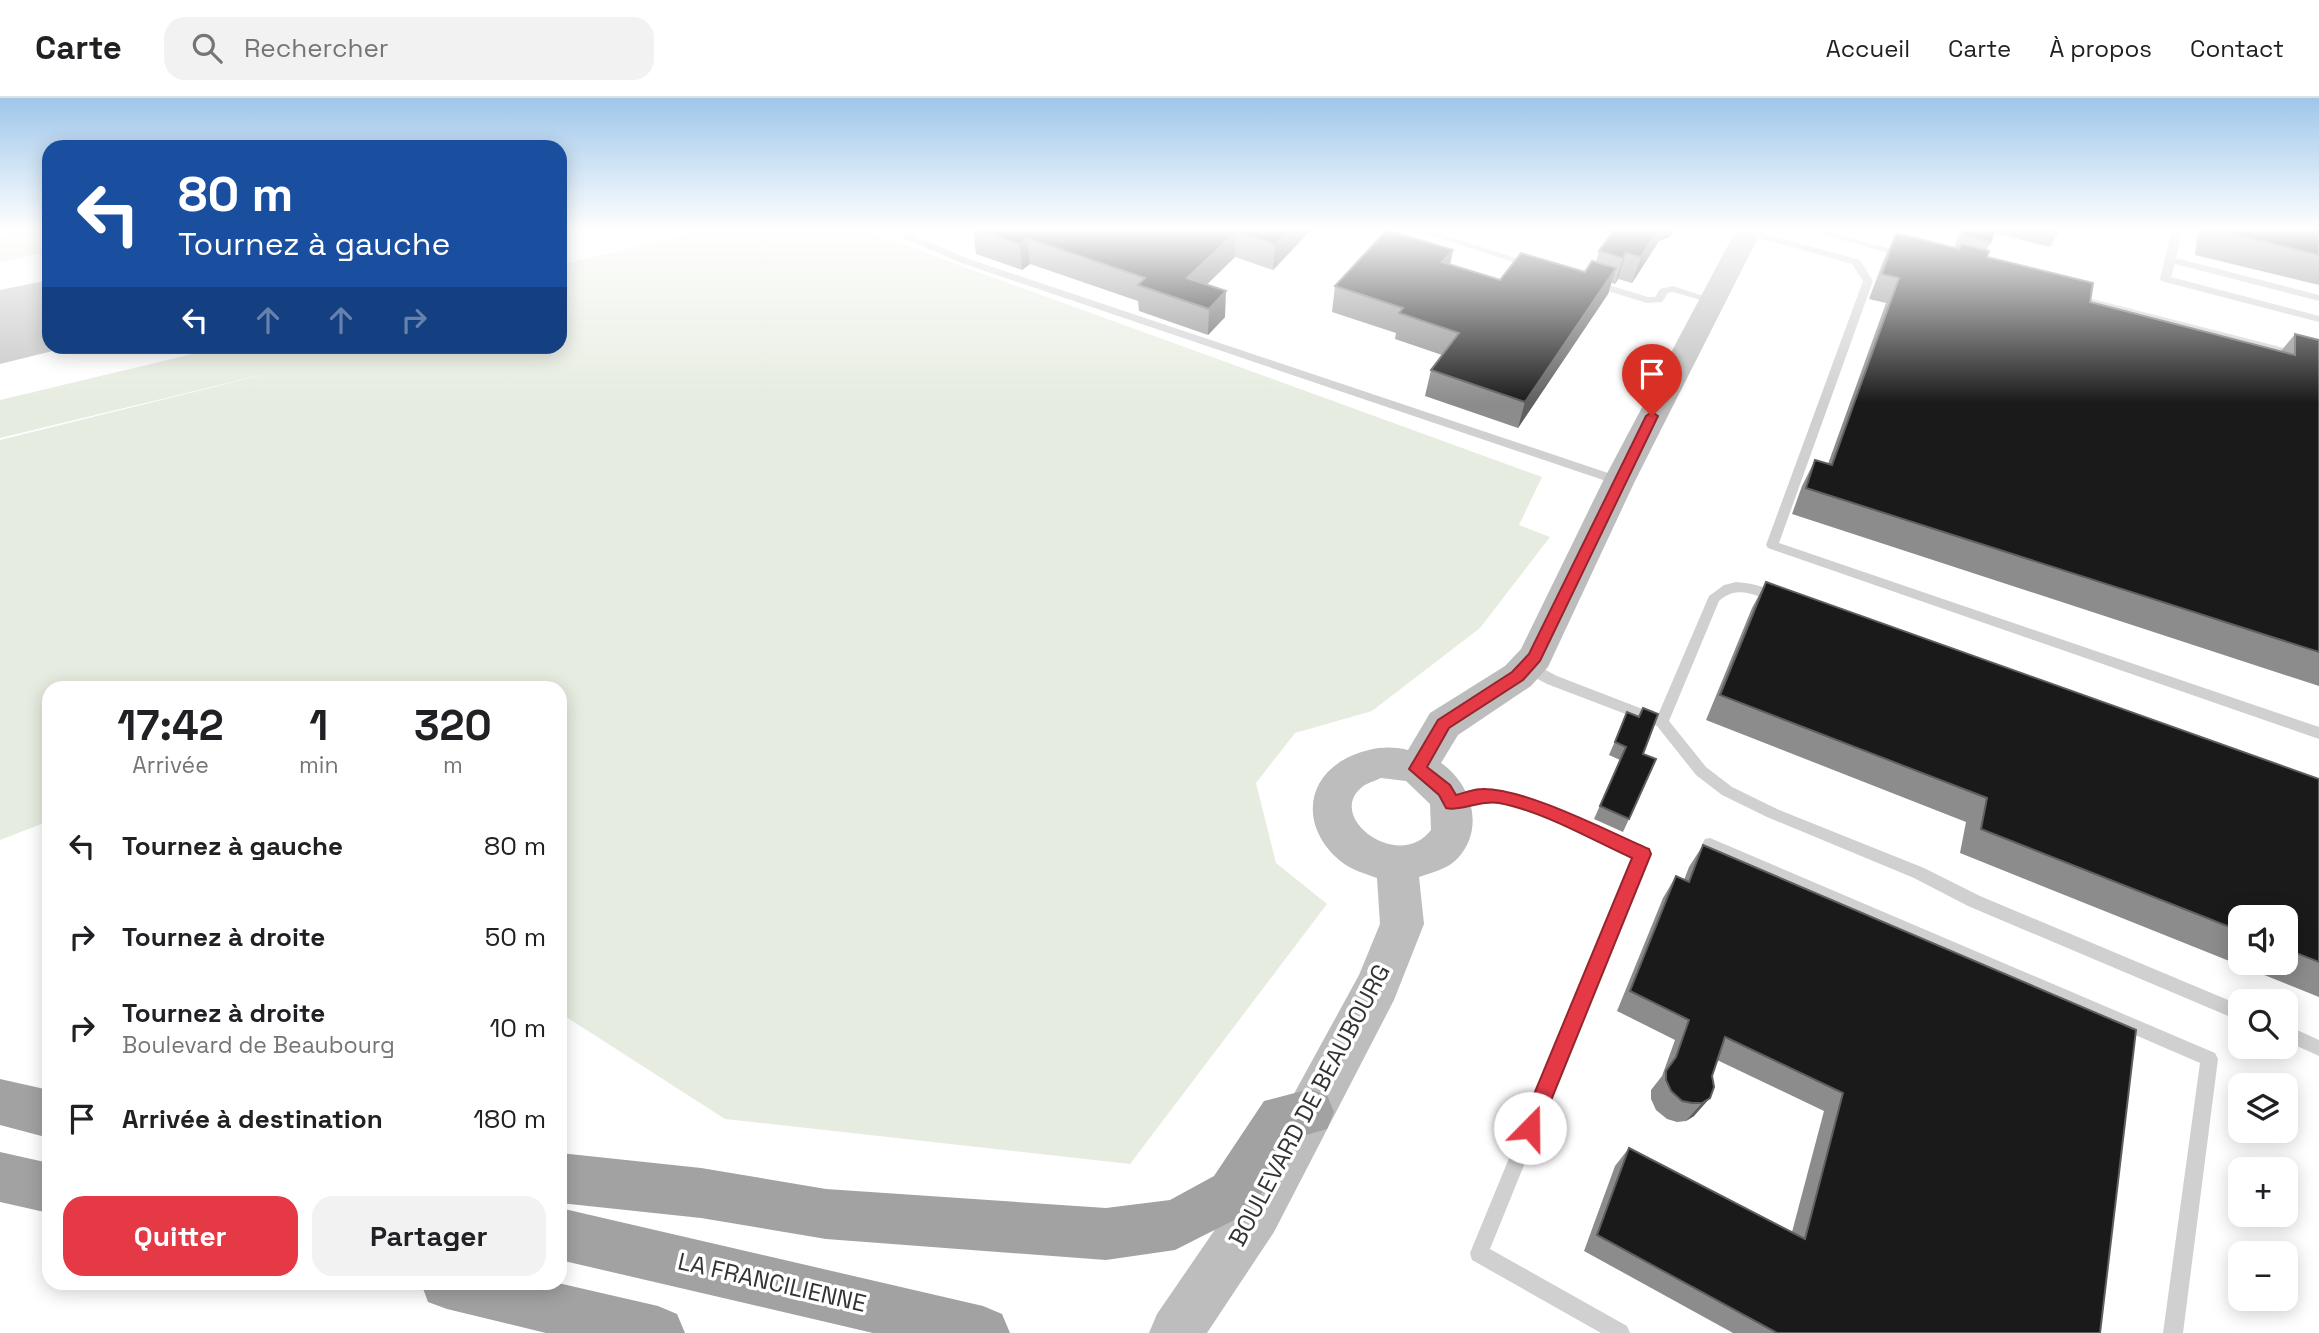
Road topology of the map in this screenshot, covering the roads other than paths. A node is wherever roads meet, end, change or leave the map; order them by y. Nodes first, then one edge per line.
1 (1044, 288) edge
2 (1606, 288) edge
3 (1718, 288) edge
4 (1866, 288) edge
5 (2198, 288) edge
6 (2279, 288) edge
7 (2064, 295) edge
8 (2319, 298) edge
9 (1711, 300) junction
10 (2319, 319) edge
11 (2319, 360) edge
12 (1619, 481) junction
13 (1798, 606) edge
14 (1527, 667) junction
15 (1662, 722) junction
16 (2319, 733) edge
17 (1418, 769) junction
18 (1452, 804) junction
19 (1710, 844) dead end
20 (1397, 864) junction
21 (2228, 1008) edge
22 (2298, 1038) edge
23 (2319, 1048) edge
24 (1310, 1112) junction
25 (0, 1177) edge
26 (567, 1179) edge
27 (42, 1186) edge
28 (567, 1236) edge
29 (477, 1290) edge
30 (658, 1333) edge
31 (983, 1333) edge
32 (1176, 1333) edge
33 (1620, 1333) edge
34 (2173, 1333) edge

1 - 12 lane
2 - 9 lane
3 - 9 main road
4 - 16 lane
5 - 10 lane
6 - 8 lane
7 - 11 lane
9 - 12 main road
12 - 14 main road
13 - 15 lane
14 - 15 lane
14 - 17 main road
15 - 21 lane
17 - 18 main road
17 - 20 main road
18 - 20 main road
18 - 33 lane
19 - 34 lane
20 - 24 main road, BOULEVARD DE BEAUBOURG
22 - 23 lane
24 - 26 highway
24 - 32 main road, BOULEVARD DE BEAUBOURG
25 - 27 highway
28 - 31 highway, LA FRANCILIENNE
29 - 30 highway

